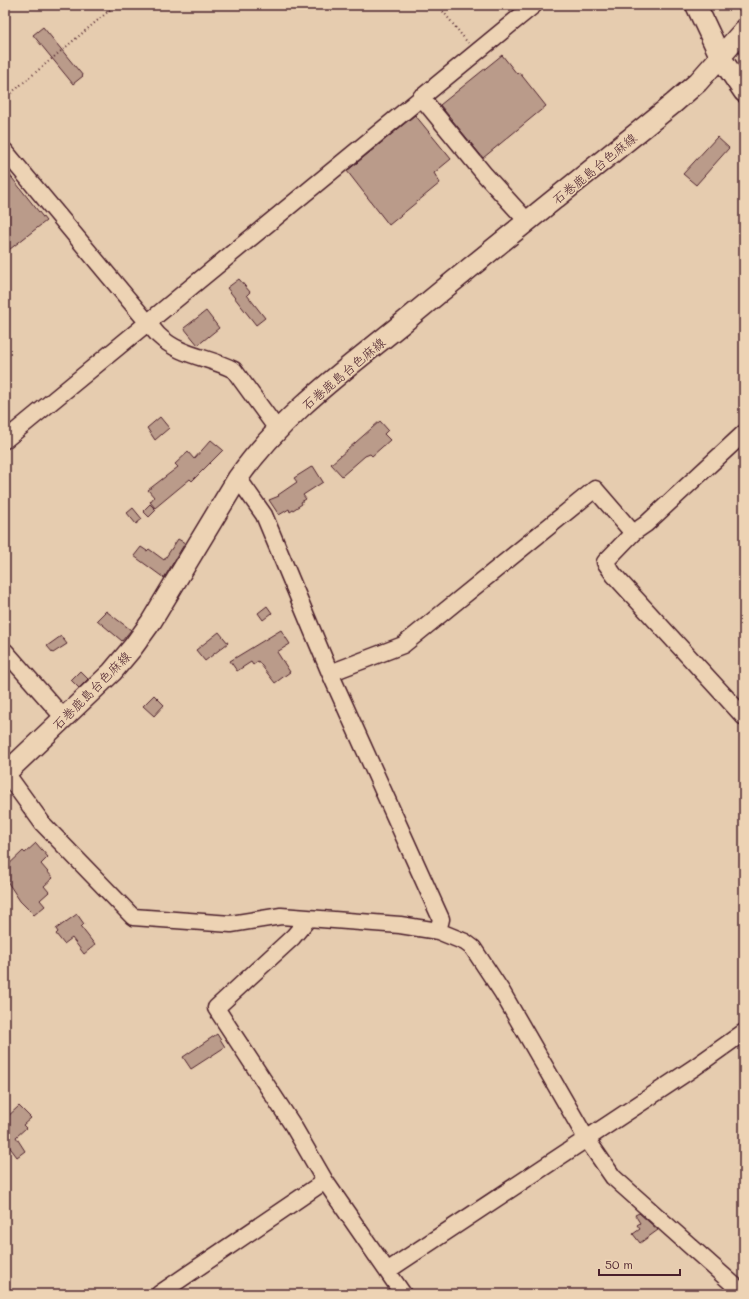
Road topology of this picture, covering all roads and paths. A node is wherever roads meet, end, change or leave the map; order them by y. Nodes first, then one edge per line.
1 (116, 5) edge
2 (438, 5) edge
3 (534, 5) edge
4 (696, 5) edge
5 (744, 30) edge
6 (475, 52) junction
7 (721, 58) junction
8 (744, 92) edge
9 (421, 97) junction
10 (5, 98) edge
11 (5, 151) edge
12 (527, 221) junction
13 (146, 322) junction
14 (277, 429) junction
15 (744, 433) edge
16 (5, 440) edge
17 (238, 478) junction
18 (632, 534) junction
19 (5, 651) edge
20 (330, 673) junction
21 (744, 717) edge
22 (64, 718) junction
23 (6, 773) edge
24 (308, 919) junction
25 (438, 931) junction
26 (744, 1032) edge
27 (586, 1138) junction
28 (325, 1181) junction
29 (387, 1271) junction
30 (159, 1294) edge
31 (403, 1294) edge
32 (744, 1294) edge

1 - 10 path
2 - 6 path
3 - 6 street
4 - 7 main road
5 - 7 main road, 石巻鹿島台色麻線
6 - 9 street
7 - 8 main road
7 - 12 main road, 石巻鹿島台色麻線
9 - 12 street
9 - 13 street
11 - 13 street
12 - 14 main road, 石巻鹿島台色麻線
13 - 14 street
13 - 16 street
14 - 17 main road, 石巻鹿島台色麻線
15 - 18 street
17 - 20 street
17 - 22 main road, 石巻鹿島台色麻線
18 - 20 street
18 - 21 street
19 - 22 street
20 - 25 street
22 - 23 main road, 石巻鹿島台色麻線
23 - 24 street
24 - 25 street
24 - 28 street
25 - 27 street
26 - 27 street
27 - 29 street
27 - 32 street
28 - 29 street
28 - 30 street
29 - 31 street

